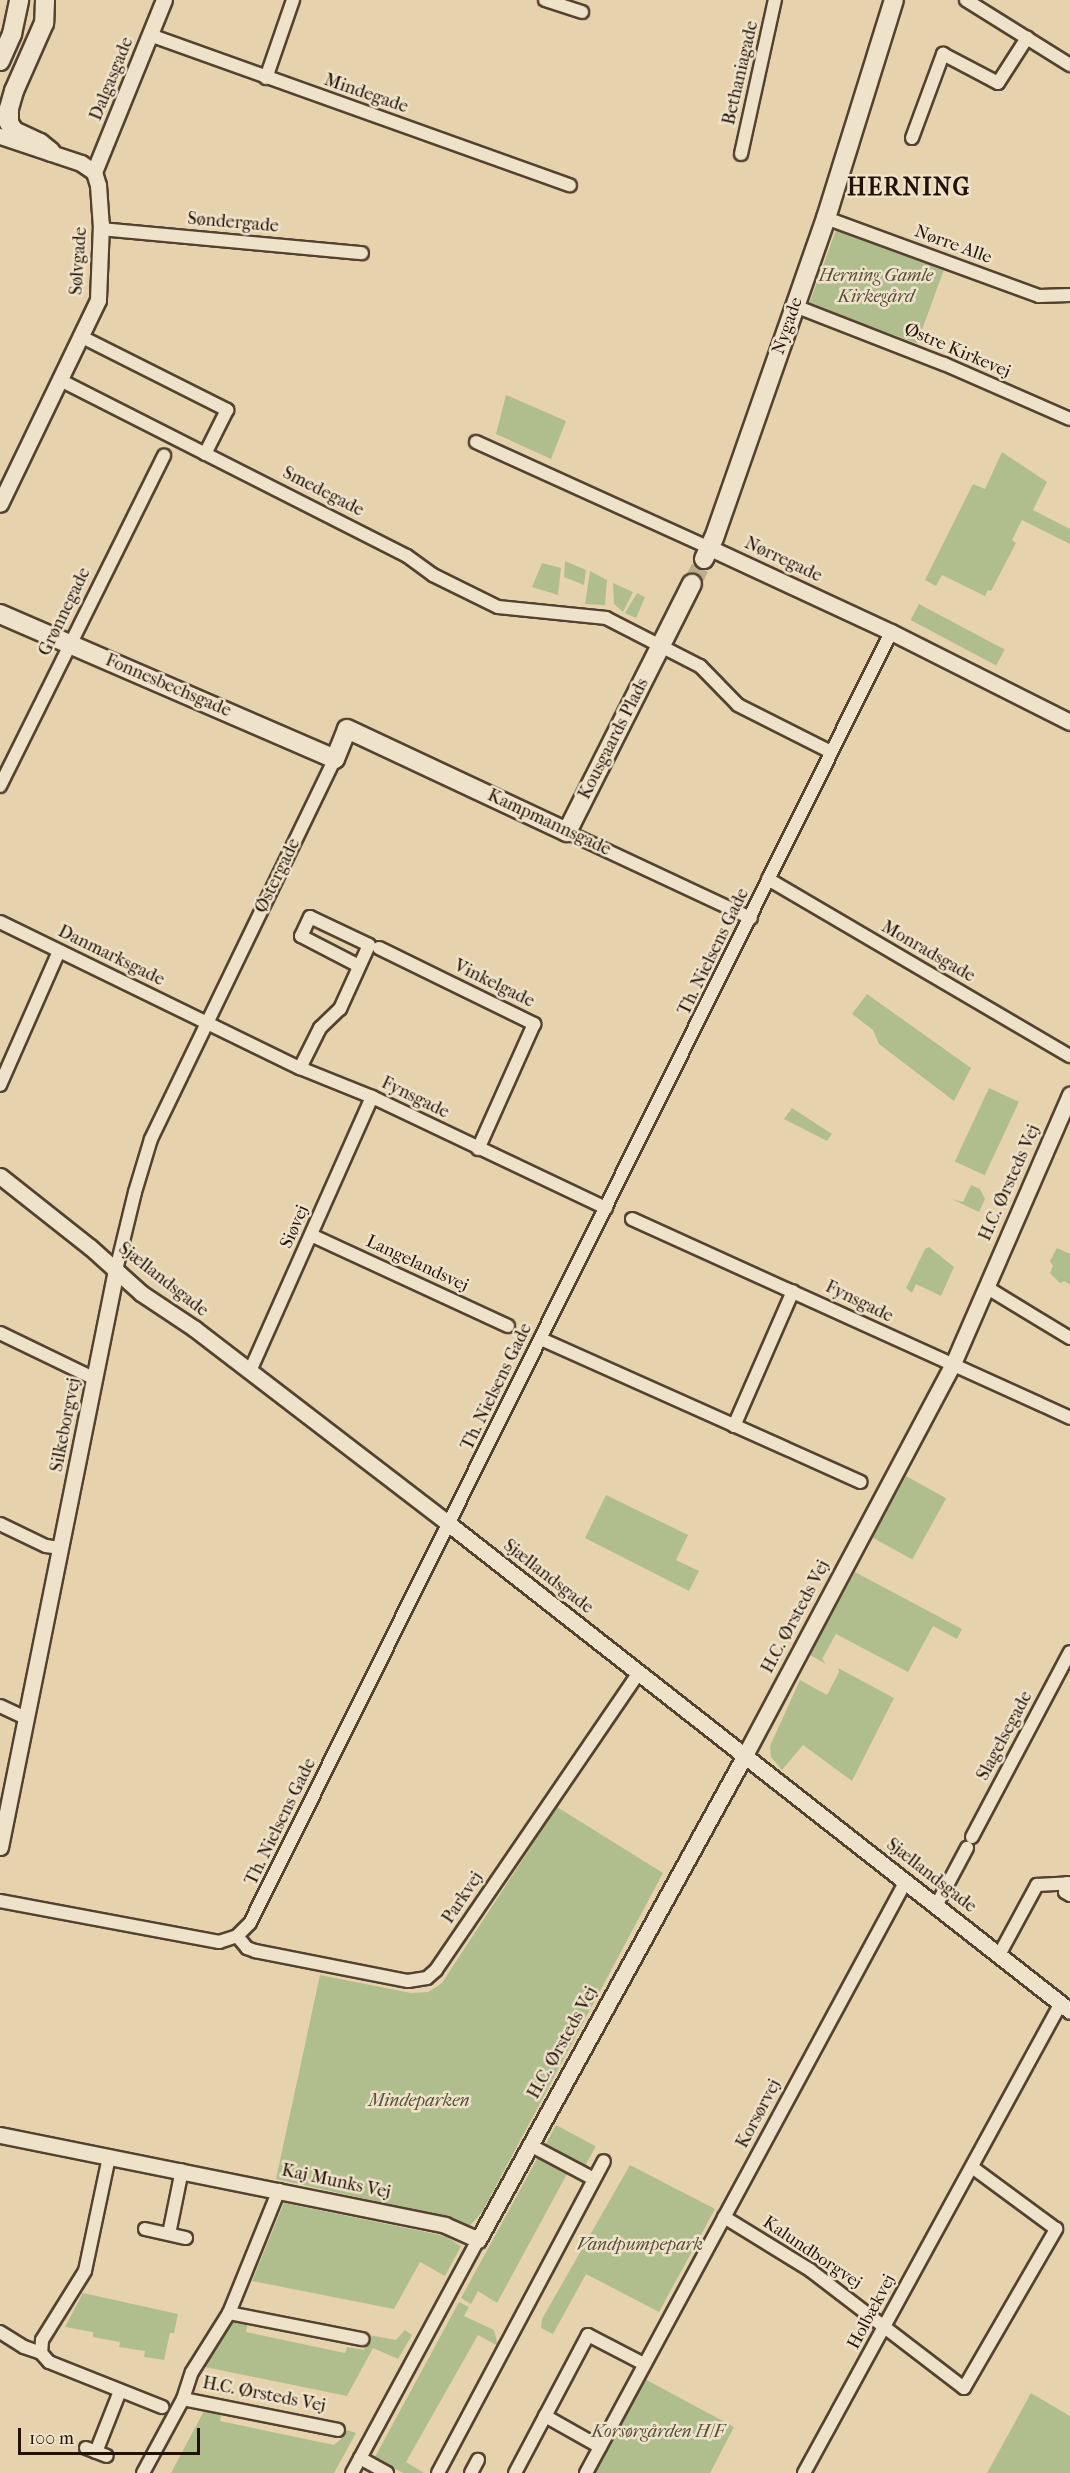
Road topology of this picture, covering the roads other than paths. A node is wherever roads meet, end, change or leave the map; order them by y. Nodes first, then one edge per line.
1 (10, 0) edge
2 (19, 0) edge
3 (44, 0) edge
4 (164, 0) edge
5 (293, 0) edge
6 (545, 0) edge
7 (775, 0) edge
8 (894, 0) edge
9 (966, 0) edge
10 (582, 12) dead end
11 (0, 24) edge
12 (150, 35) junction
13 (1027, 38) junction
14 (0, 61) edge
15 (1070, 65) edge
16 (266, 78) junction
17 (0, 97) edge
18 (0, 136) edge
19 (912, 138) dead end
20 (51, 152) junction
21 (741, 154) dead end
22 (94, 172) junction
23 (570, 185) dead end
24 (826, 218) junction
25 (101, 229) junction
26 (362, 253) dead end
27 (1070, 295) edge
28 (795, 306) junction
29 (80, 336) junction
30 (60, 380) junction
31 (1070, 419) edge
32 (476, 442) dead end
33 (205, 454) junction
34 (164, 455) dead end
35 (0, 504) edge
36 (707, 554) junction
37 (692, 584) tunnel mouth
38 (0, 614) edge
39 (891, 633) junction
40 (69, 644) junction
41 (661, 645) junction
42 (1070, 722) edge
43 (347, 729) joint
44 (831, 752) junction
45 (335, 759) junction
46 (0, 786) edge
47 (567, 832) junction
48 (768, 879) junction
49 (751, 918) junction
50 (0, 922) edge
51 (379, 948) dead end
52 (59, 951) junction
53 (359, 966) junction
54 (207, 1022) junction
55 (1070, 1056) edge
56 (300, 1068) junction
57 (0, 1085) edge
58 (1070, 1094) edge
59 (372, 1097) junction
60 (478, 1149) junction
61 (0, 1176) edge
62 (606, 1208) junction
63 (632, 1219) dead end
64 (311, 1235) junction
65 (117, 1270) junction
66 (986, 1287) junction
67 (793, 1291) junction
68 (508, 1326) dead end
69 (0, 1334) edge
70 (1070, 1338) edge
71 (541, 1339) junction
72 (952, 1366) junction
73 (250, 1371) junction
74 (95, 1379) junction
75 (1070, 1418) edge
76 (734, 1426) junction
77 (860, 1482) dead end
78 (0, 1524) edge
79 (449, 1524) junction
80 (61, 1548) junction
81 (1070, 1652) edge
82 (639, 1672) junction
83 (0, 1706) edge
84 (26, 1718) junction
85 (745, 1755) junction
86 (0, 1847) edge
87 (906, 1881) junction
88 (1069, 1887) edge
89 (0, 1901) edge
90 (936, 1906) junction
91 (237, 1936) junction
92 (999, 1954) junction
93 (1065, 2007) edge
94 (0, 2135) edge
95 (530, 2145) junction
96 (109, 2157) junction
97 (604, 2161) dead end
98 (972, 2167) junction
99 (182, 2170) junction
100 (594, 2179) junction
101 (279, 2190) junction
102 (724, 2217) junction
103 (145, 2229) dead end
104 (169, 2234) junction
105 (186, 2238) dead end
106 (478, 2240) junction
107 (229, 2313) junction
108 (885, 2327) junction
109 (0, 2332) edge
110 (362, 2339) dead end
111 (42, 2353) junction
112 (644, 2364) junction
113 (120, 2391) junction
114 (183, 2399) junction
115 (162, 2407) dead end
116 (545, 2416) junction
117 (338, 2430) dead end
118 (600, 2447) junction
119 (96, 2452) dead end
120 (360, 2458) junction
121 (478, 2460) dead end
122 (143, 2473) edge
123 (352, 2473) edge
124 (387, 2473) edge
125 (438, 2473) edge
126 (471, 2473) edge
127 (515, 2473) edge
128 (586, 2473) edge
129 (804, 2473) edge

1 - 11 main road
2 - 14 main road
3 - 17 main road
3 - 20 main road
4 - 12 street, Dalgasgade
5 - 16 street
6 - 10 street
7 - 21 street, Bethaniagade
8 - 24 main road, Nygade
9 - 13 street
12 - 16 street, Mindegade
12 - 22 street, Dalgasgade
13 - 15 street
13 - 19 street
16 - 23 street, Mindegade
18 - 20 street
20 - 22 street
22 - 25 street, Sølvgade
24 - 27 street, Nørre Alle
24 - 28 main road, Nygade
25 - 26 street, Søndergade
25 - 29 street, Sølvgade
28 - 31 street, Østre Kirkevej
28 - 36 main road, Nygade
29 - 30 street, Sølvgade
29 - 33 street
30 - 33 street, Smedegade
30 - 35 street, Sølvgade
32 - 36 street, Nørregade
33 - 41 street, Smedegade
34 - 40 street, Grønnegade
36 - 39 street, Nørregade
37 - 41 main road, Kousgaards Plads
38 - 40 main road, Fonnesbechsgade
39 - 42 street, Nørregade
39 - 44 street, Th. Nielsens Gade
40 - 45 main road, Fonnesbechsgade
40 - 46 street, Grønnegade
41 - 44 street
41 - 47 main road, Kousgaards Plads
43 - 45 main road, Østergade
43 - 47 main road, Kampmannsgade
44 - 48 street, Th. Nielsens Gade
45 - 54 street, Østergade
47 - 49 street, Kampmannsgade
48 - 49 street, Th. Nielsens Gade
48 - 55 street, Monradsgade
49 - 62 street, Th. Nielsens Gade
50 - 52 street, Danmarksgade
51 - 60 street, Vinkelgade
52 - 54 street, Danmarksgade
52 - 57 street
53 - 53 street
53 - 56 street
54 - 56 street, Fynsgade
54 - 65 street, Silkeborgvej
56 - 59 street, Fynsgade
58 - 66 street, H.C. Ørsteds Vej
59 - 60 street, Fynsgade
59 - 64 street, Siøvej
60 - 62 street, Fynsgade
61 - 65 street, Sjællandsgade
62 - 71 street, Th. Nielsens Gade
63 - 67 street, Fynsgade
64 - 68 street, Langelandsvej
64 - 73 street, Siøvej
65 - 73 street, Sjællandsgade
65 - 74 street, Silkeborgvej
66 - 70 street
66 - 72 street, H.C. Ørsteds Vej
67 - 72 street, Fynsgade
67 - 76 street
69 - 74 street
71 - 76 street
71 - 79 street, Th. Nielsens Gade
72 - 75 street, Fynsgade
72 - 85 street, H.C. Ørsteds Vej
73 - 79 street, Sjællandsgade
74 - 80 street, Silkeborgvej
76 - 77 street
78 - 80 street
79 - 82 street, Sjællandsgade
79 - 91 street, Th. Nielsens Gade
80 - 84 street, Silkeborgvej
81 - 90 street, Slagelsegade
82 - 85 street, Sjællandsgade
82 - 91 street, Parkvej
83 - 84 street
84 - 86 street, Silkeborgvej
85 - 87 street, Sjællandsgade
85 - 95 street, H.C. Ørsteds Vej
87 - 90 street, Sjællandsgade
87 - 102 street, Korsørvej
88 - 92 street
89 - 91 street
90 - 92 street, Sjællandsgade
92 - 93 street, Sjællandsgade
93 - 98 street, Holbækvej
94 - 96 street, Kaj Munks Vej
95 - 100 street
95 - 106 street, H.C. Ørsteds Vej
96 - 99 street, Kaj Munks Vej
96 - 111 street
97 - 100 street
98 - 108 street, Holbækvej
98 - 108 street, Kalundborgvej
99 - 101 street, Kaj Munks Vej
99 - 104 street
100 - 125 street
101 - 106 street, Kaj Munks Vej
101 - 107 street, H.C. Ørsteds Vej
102 - 108 street, Kalundborgvej
102 - 112 street, Korsørvej
103 - 104 street
104 - 105 street
106 - 120 street, H.C. Ørsteds Vej
107 - 110 street
107 - 114 street, H.C. Ørsteds Vej
108 - 129 street, Holbækvej
109 - 111 street
111 - 113 street
112 - 116 street
112 - 118 street, Korsørvej
113 - 115 street
113 - 119 street
114 - 117 street, H.C. Ørsteds Vej
114 - 122 street, H.C. Ørsteds Vej
116 - 118 street
116 - 127 street
118 - 128 street, Korsørvej
120 - 123 street, H.C. Ørsteds Vej
120 - 124 street
121 - 126 street

